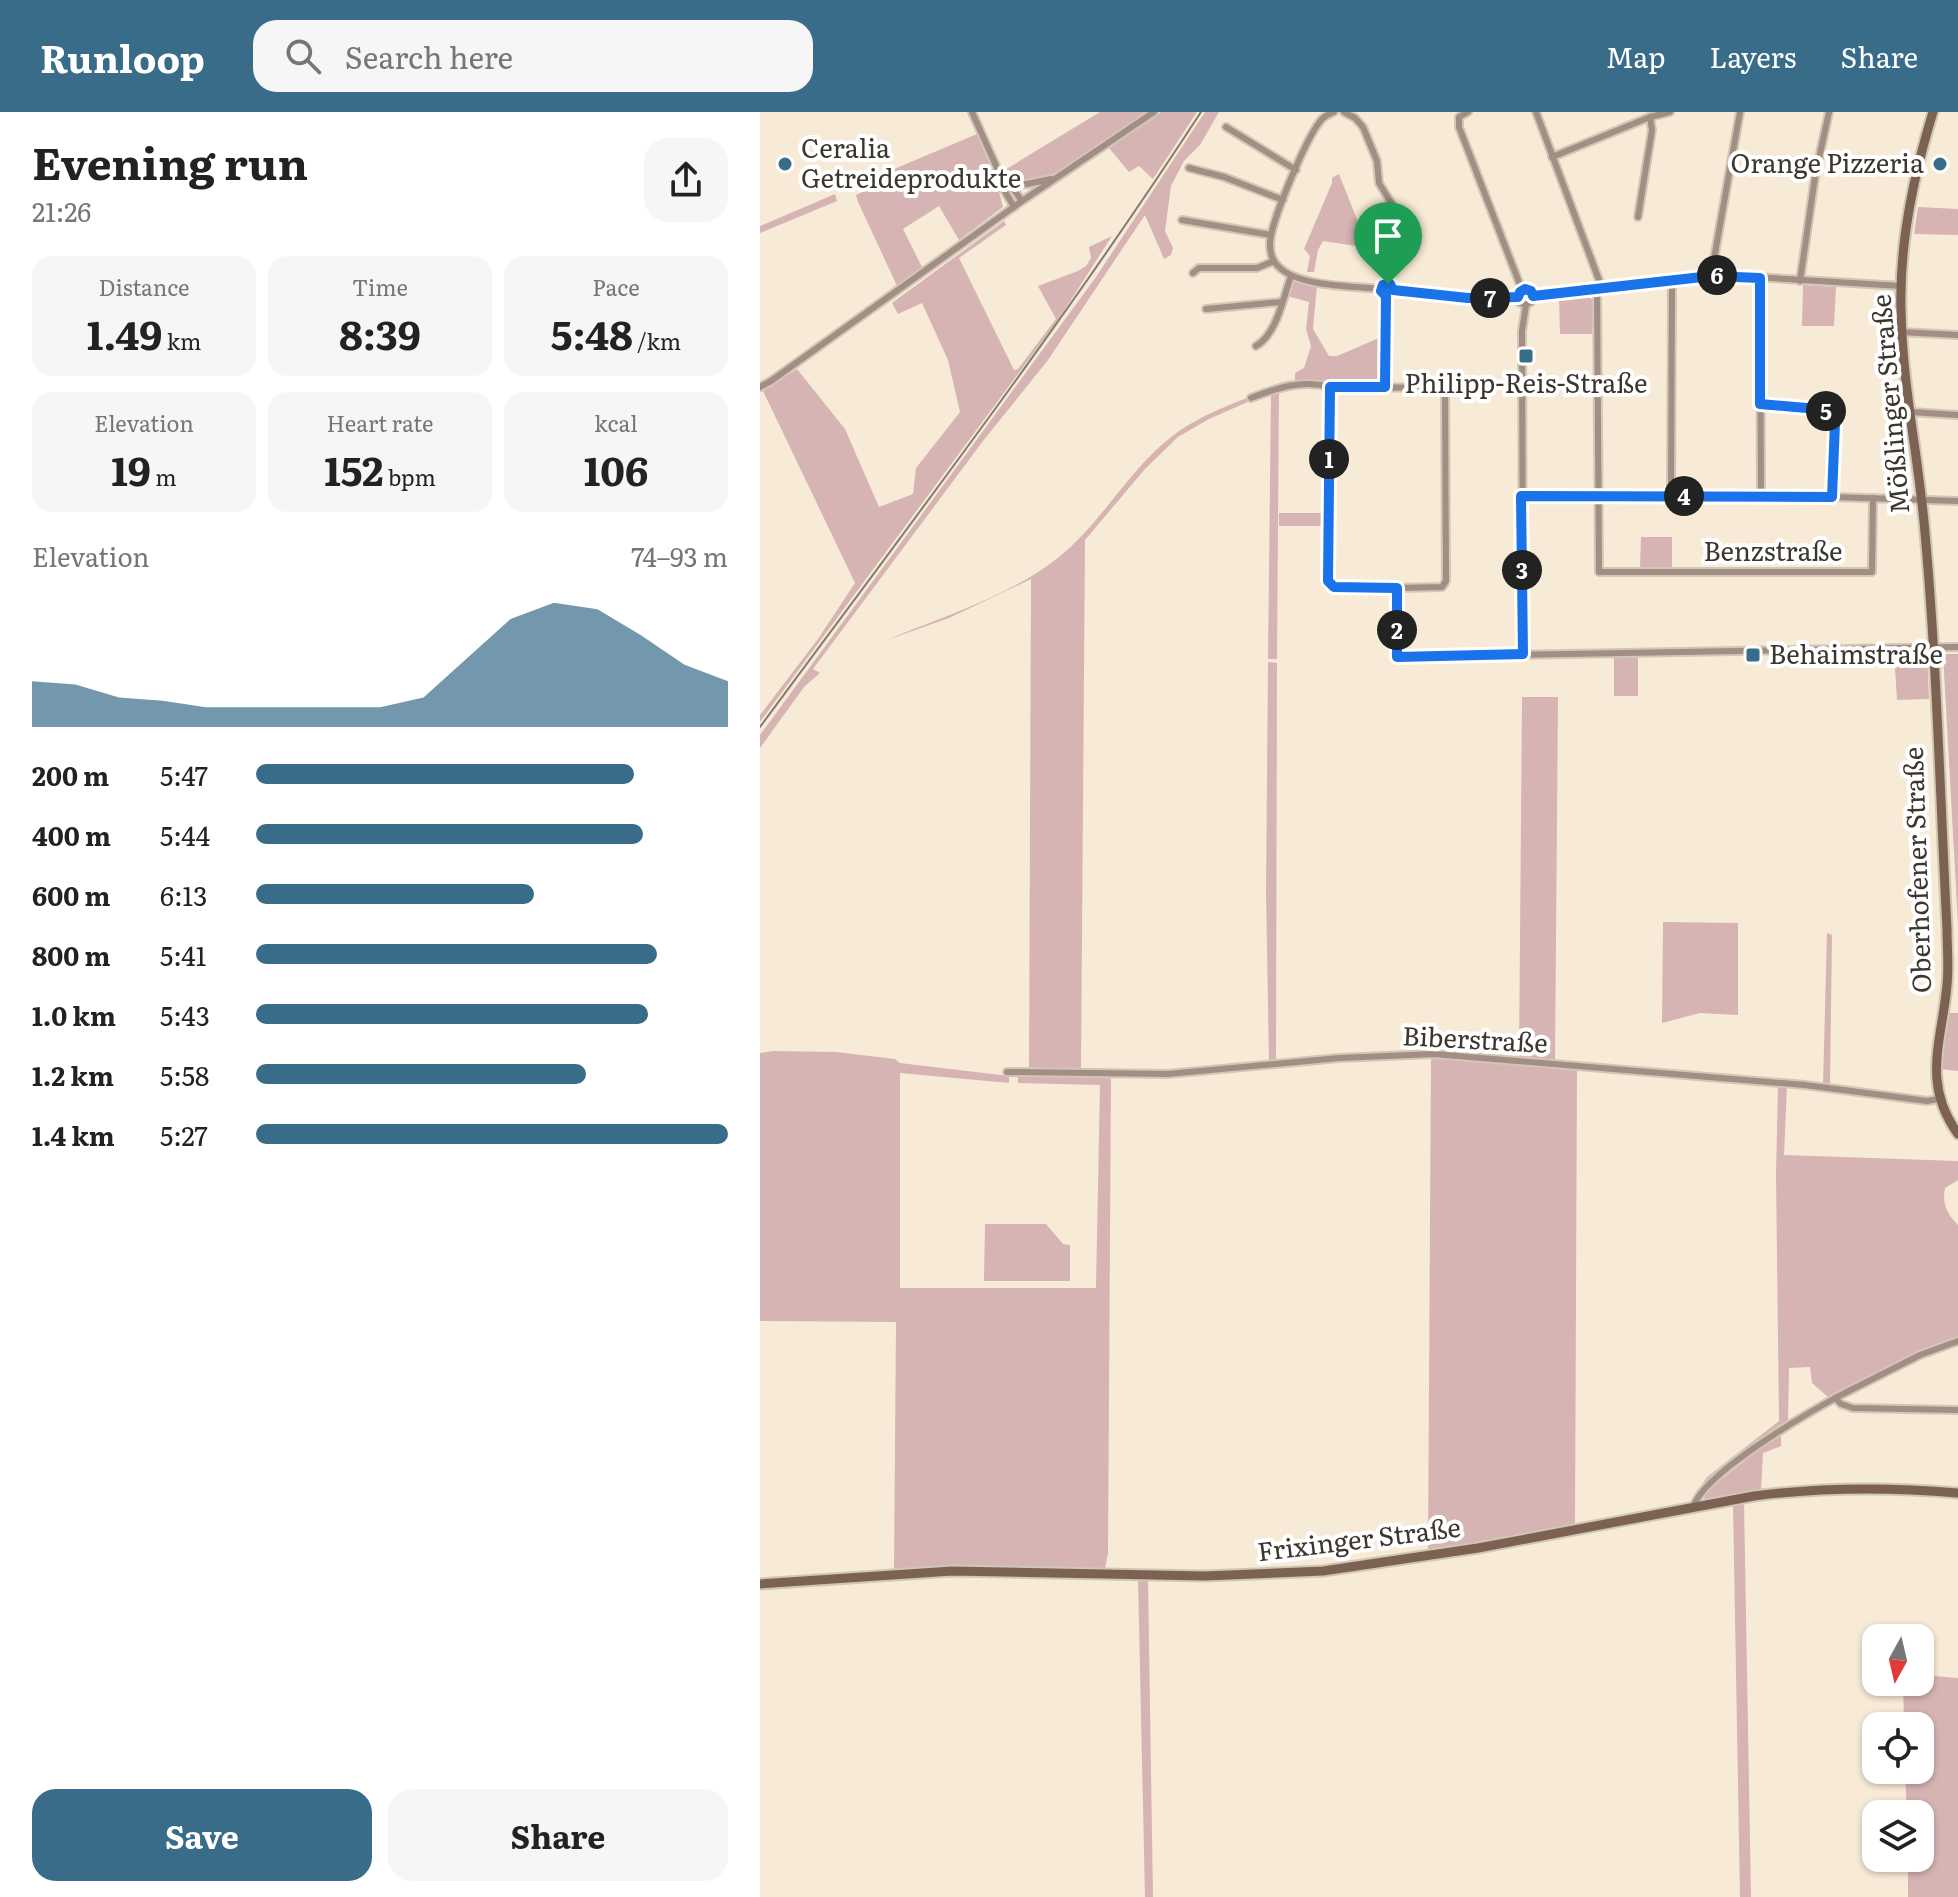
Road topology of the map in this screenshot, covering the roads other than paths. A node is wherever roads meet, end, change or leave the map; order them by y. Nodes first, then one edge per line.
1 (972, 112) edge
2 (1154, 112) edge
3 (1314, 112) edge
4 (1334, 112) edge
5 (1344, 112) edge
6 (1468, 112) edge
7 (1536, 112) edge
8 (1670, 112) edge
9 (1740, 112) edge
10 (1829, 112) edge
11 (1933, 112) edge
12 (1650, 117) junction
13 (1324, 118) junction
14 (1226, 127) dead end
15 (1552, 157) junction
16 (997, 168) junction
17 (1189, 168) dead end
18 (1296, 170) junction
19 (1058, 177) junction
20 (1009, 182) junction
21 (1283, 200) junction
22 (1022, 201) junction
23 (1014, 207) junction
24 (1638, 217) dead end
25 (1182, 220) dead end
26 (1271, 235) junction
27 (1274, 261) junction
28 (1193, 273) dead end
29 (1291, 276) junction
30 (1711, 276) junction
31 (1760, 278) junction
32 (1672, 281) junction
33 (1800, 281) junction
34 (1384, 286) junction
35 (1901, 286) junction
36 (1600, 289) junction
37 (1393, 290) junction
38 (1522, 290) junction
39 (1386, 296) junction
40 (1533, 296) junction
41 (1518, 297) junction
42 (1281, 302) junction
43 (1526, 305) junction
44 (1206, 309) dead end
45 (1901, 332) junction
46 (1958, 335) edge
47 (1256, 346) dead end
48 (760, 387) edge
49 (1330, 387) junction
50 (1385, 387) junction
51 (1251, 398) dead end
52 (1760, 404) junction
53 (1911, 412) junction
54 (1958, 415) edge
55 (1521, 496) junction
56 (1671, 496) junction
57 (1598, 497) junction
58 (1761, 497) junction
59 (1832, 497) junction
60 (1873, 498) junction
61 (1922, 500) junction
62 (1958, 501) edge
63 (1397, 588) junction
64 (1932, 646) junction
65 (1958, 647) edge
66 (1523, 654) junction
67 (1007, 1072) dead end
68 (1939, 1099) junction
69 (1958, 1134) edge
70 (1958, 1341) edge
71 (1835, 1398) junction
72 (1958, 1410) edge
73 (1958, 1493) edge
74 (1692, 1509) junction
75 (760, 1584) edge

1 - 16 street
2 - 19 street
3 - 13 street
4 - 13 street
5 - 34 street
6 - 38 street
7 - 15 street
8 - 12 street
9 - 30 street
10 - 33 street
11 - 35 street, Mößlinger Straße
12 - 15 street
12 - 24 street
13 - 18 street
14 - 18 street
15 - 36 street
16 - 20 street
16 - 23 street
17 - 21 street
18 - 21 street
19 - 20 street
19 - 22 street
20 - 22 street
21 - 26 street
22 - 23 street
23 - 48 street
25 - 26 street
26 - 27 street
27 - 28 street
27 - 29 street
29 - 34 street
29 - 42 street
30 - 31 street
30 - 32 street
31 - 33 street
31 - 52 street
32 - 36 street
32 - 56 street
33 - 35 street
34 - 37 street
34 - 39 street
35 - 45 street, Mößlinger Straße
36 - 40 street
36 - 57 street
37 - 39 street
37 - 41 street
38 - 40 street
38 - 41 street
39 - 50 street
40 - 43 street
41 - 43 street
42 - 44 street
42 - 47 street
43 - 55 street
45 - 46 street
45 - 53 street, Mößlinger Straße
49 - 50 street
49 - 51 street
49 - 63 street
50 - 63 street
52 - 58 street
52 - 59 street
53 - 54 street
53 - 61 street, Mößlinger Straße
55 - 57 street
55 - 66 street
56 - 57 street
56 - 58 street
57 - 60 street, Benzstraße
58 - 59 street
59 - 60 street
60 - 61 street
61 - 62 street
61 - 64 street, Mößlinger Straße
63 - 66 street
64 - 65 street
64 - 66 street
64 - 68 street, Oberhofener Straße
67 - 68 street, Biberstraße
68 - 69 street, Oberhofener Straße
70 - 71 street
71 - 72 street
71 - 74 street
73 - 74 street, Frixinger Straße
74 - 75 street, Frixinger Straße

